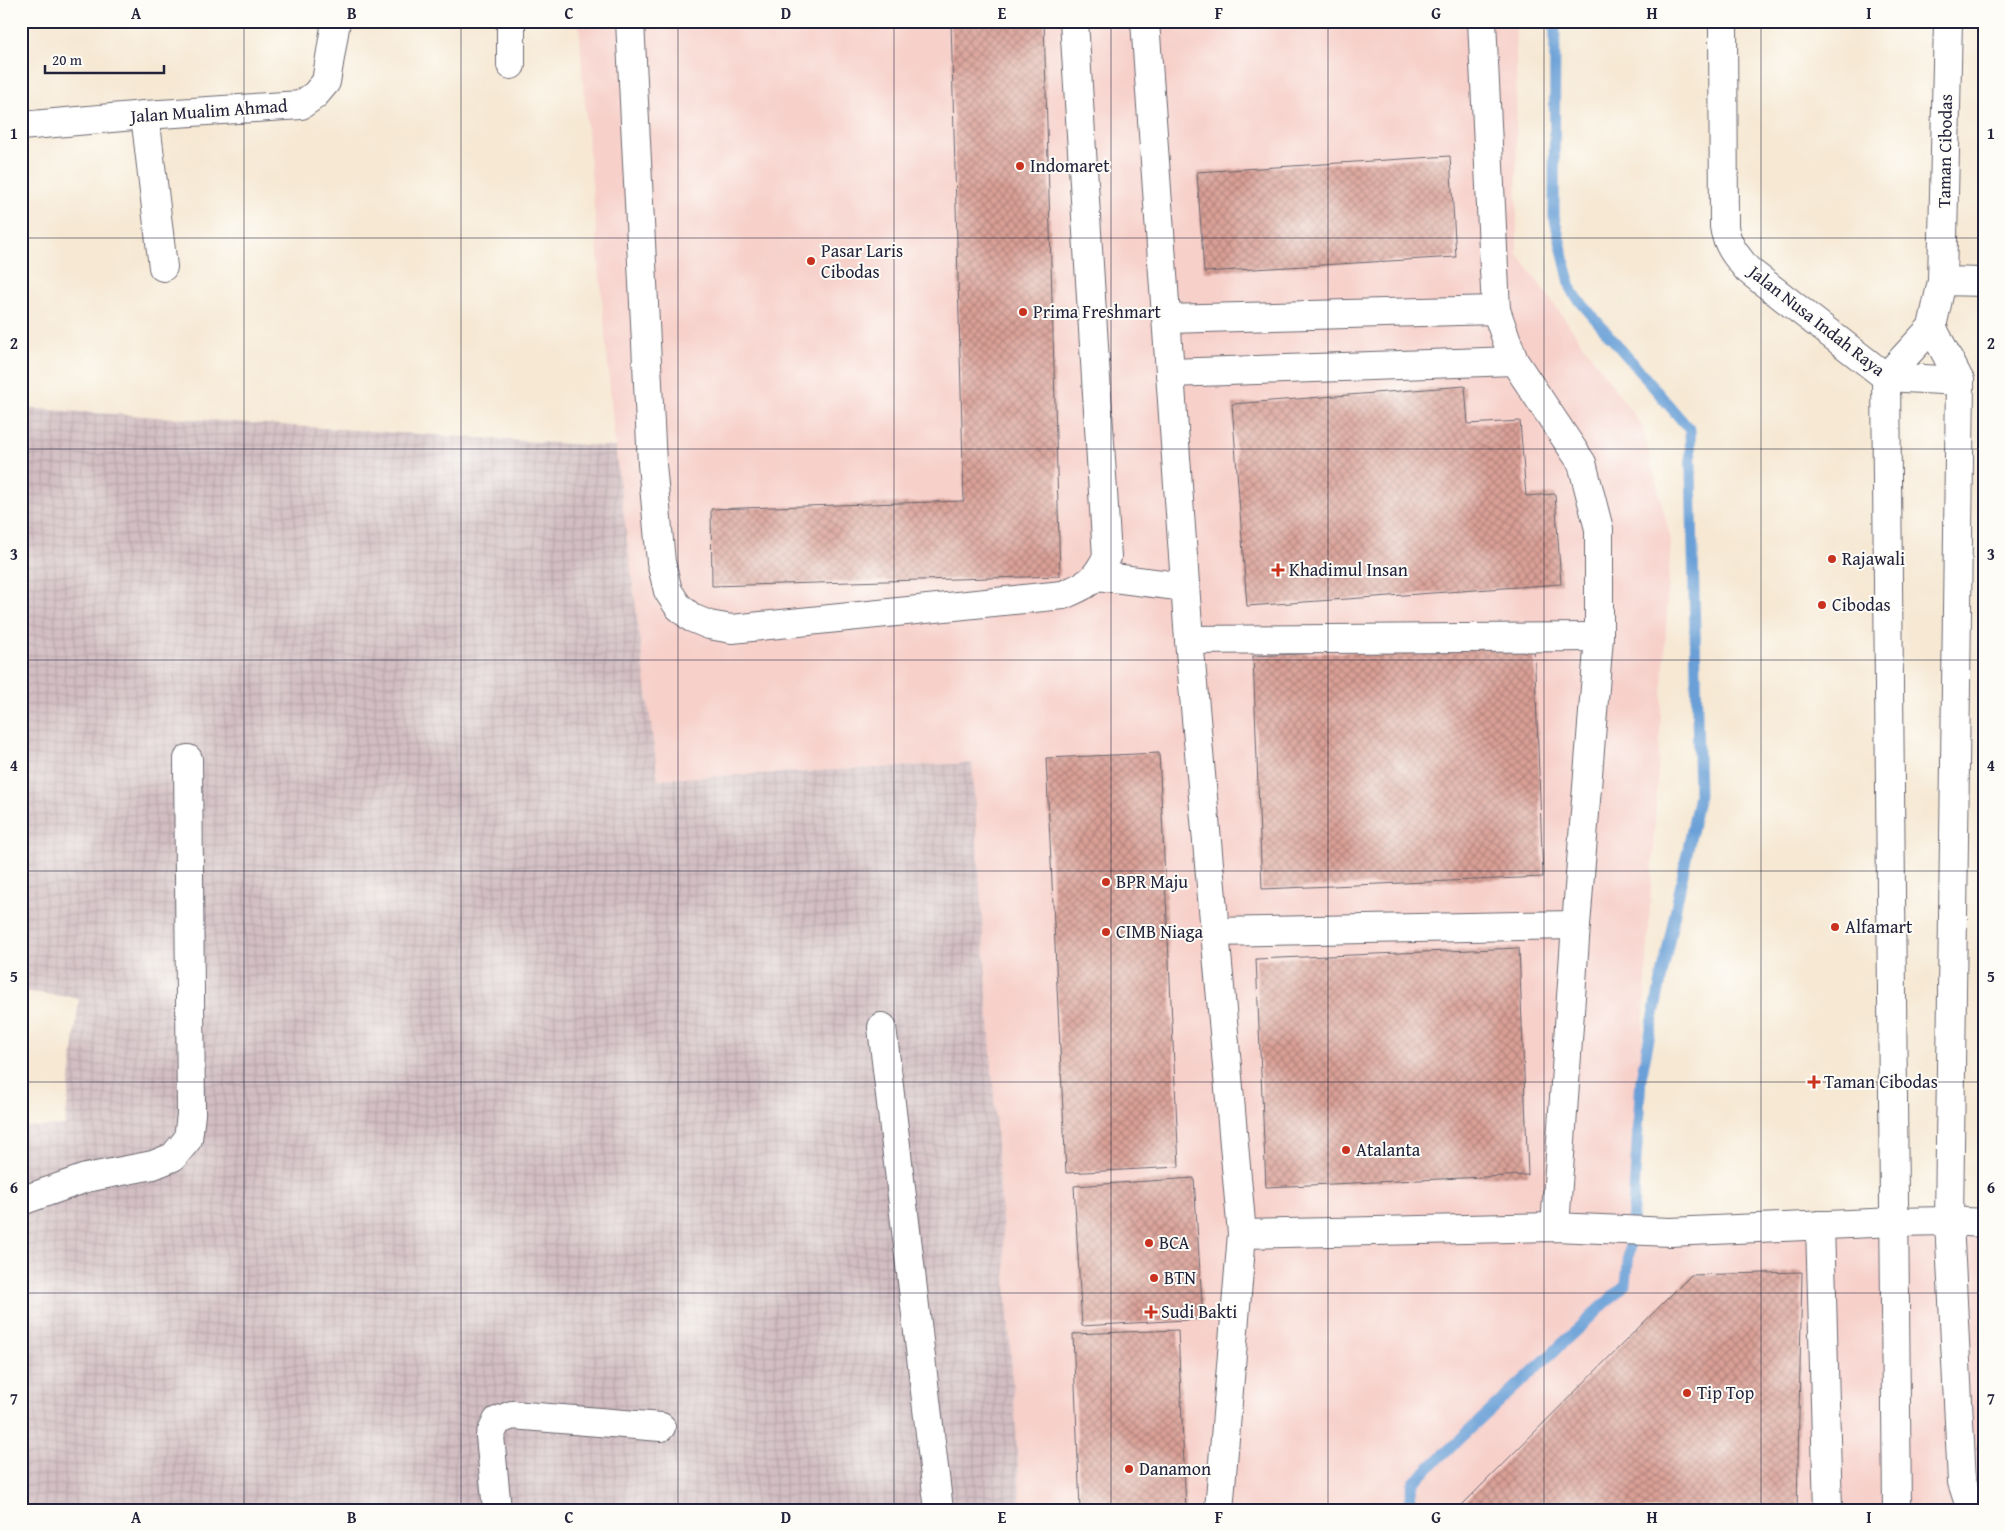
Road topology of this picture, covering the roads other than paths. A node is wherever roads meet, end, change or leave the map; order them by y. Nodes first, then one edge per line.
1 (336, 21) edge
2 (511, 21) edge
3 (630, 21) edge
4 (1074, 21) edge
5 (1145, 21) edge
6 (1482, 21) edge
7 (1723, 21) edge
8 (1948, 21) edge
9 (511, 65) dead end
10 (145, 115) junction
11 (21, 126) edge
12 (163, 267) dead end
13 (1942, 282) junction
14 (1984, 282) edge
15 (1496, 310) junction
16 (1166, 319) junction
17 (1932, 327) junction
18 (1514, 361) junction
19 (1170, 373) junction
20 (1886, 377) junction
21 (1960, 381) junction
22 (1098, 576) junction
23 (1185, 587) junction
24 (1599, 637) junction
25 (1188, 640) junction
26 (188, 759) dead end
27 (1576, 925) junction
28 (1214, 932) junction
29 (882, 1027) dead end
30 (21, 1200) edge
31 (1949, 1221) junction
32 (1894, 1222) junction
33 (1984, 1223) edge
34 (1820, 1225) junction
35 (1554, 1227) junction
36 (1242, 1234) junction
37 (661, 1427) dead end
38 (497, 1510) edge
39 (939, 1510) edge
40 (1219, 1510) edge
41 (1828, 1510) edge
42 (1897, 1510) edge
43 (1970, 1510) edge

1 - 10 street, Jalan Mualim Ahmad
2 - 9 street
3 - 22 street
4 - 22 street
5 - 16 street
6 - 15 street
7 - 20 street, Jalan Nusa Indah Raya
8 - 13 street, Taman Cibodas
10 - 11 street, Jalan Mualim Ahmad
10 - 12 street
13 - 14 street
13 - 17 street, Taman Cibodas
15 - 16 street
15 - 18 street
16 - 19 street
17 - 20 street
17 - 21 street
18 - 19 street
18 - 24 street
19 - 23 street
20 - 21 street, Jalan Nusa Indah Raya
20 - 32 street
21 - 31 street
22 - 23 street
23 - 25 street
24 - 25 street
24 - 27 street
25 - 28 street
26 - 30 street
27 - 28 street
27 - 35 street
28 - 36 street
29 - 39 street
31 - 32 street
31 - 33 street
31 - 43 street
32 - 34 street
32 - 42 street
34 - 35 street
34 - 41 street
35 - 36 street
36 - 40 street
37 - 38 street

